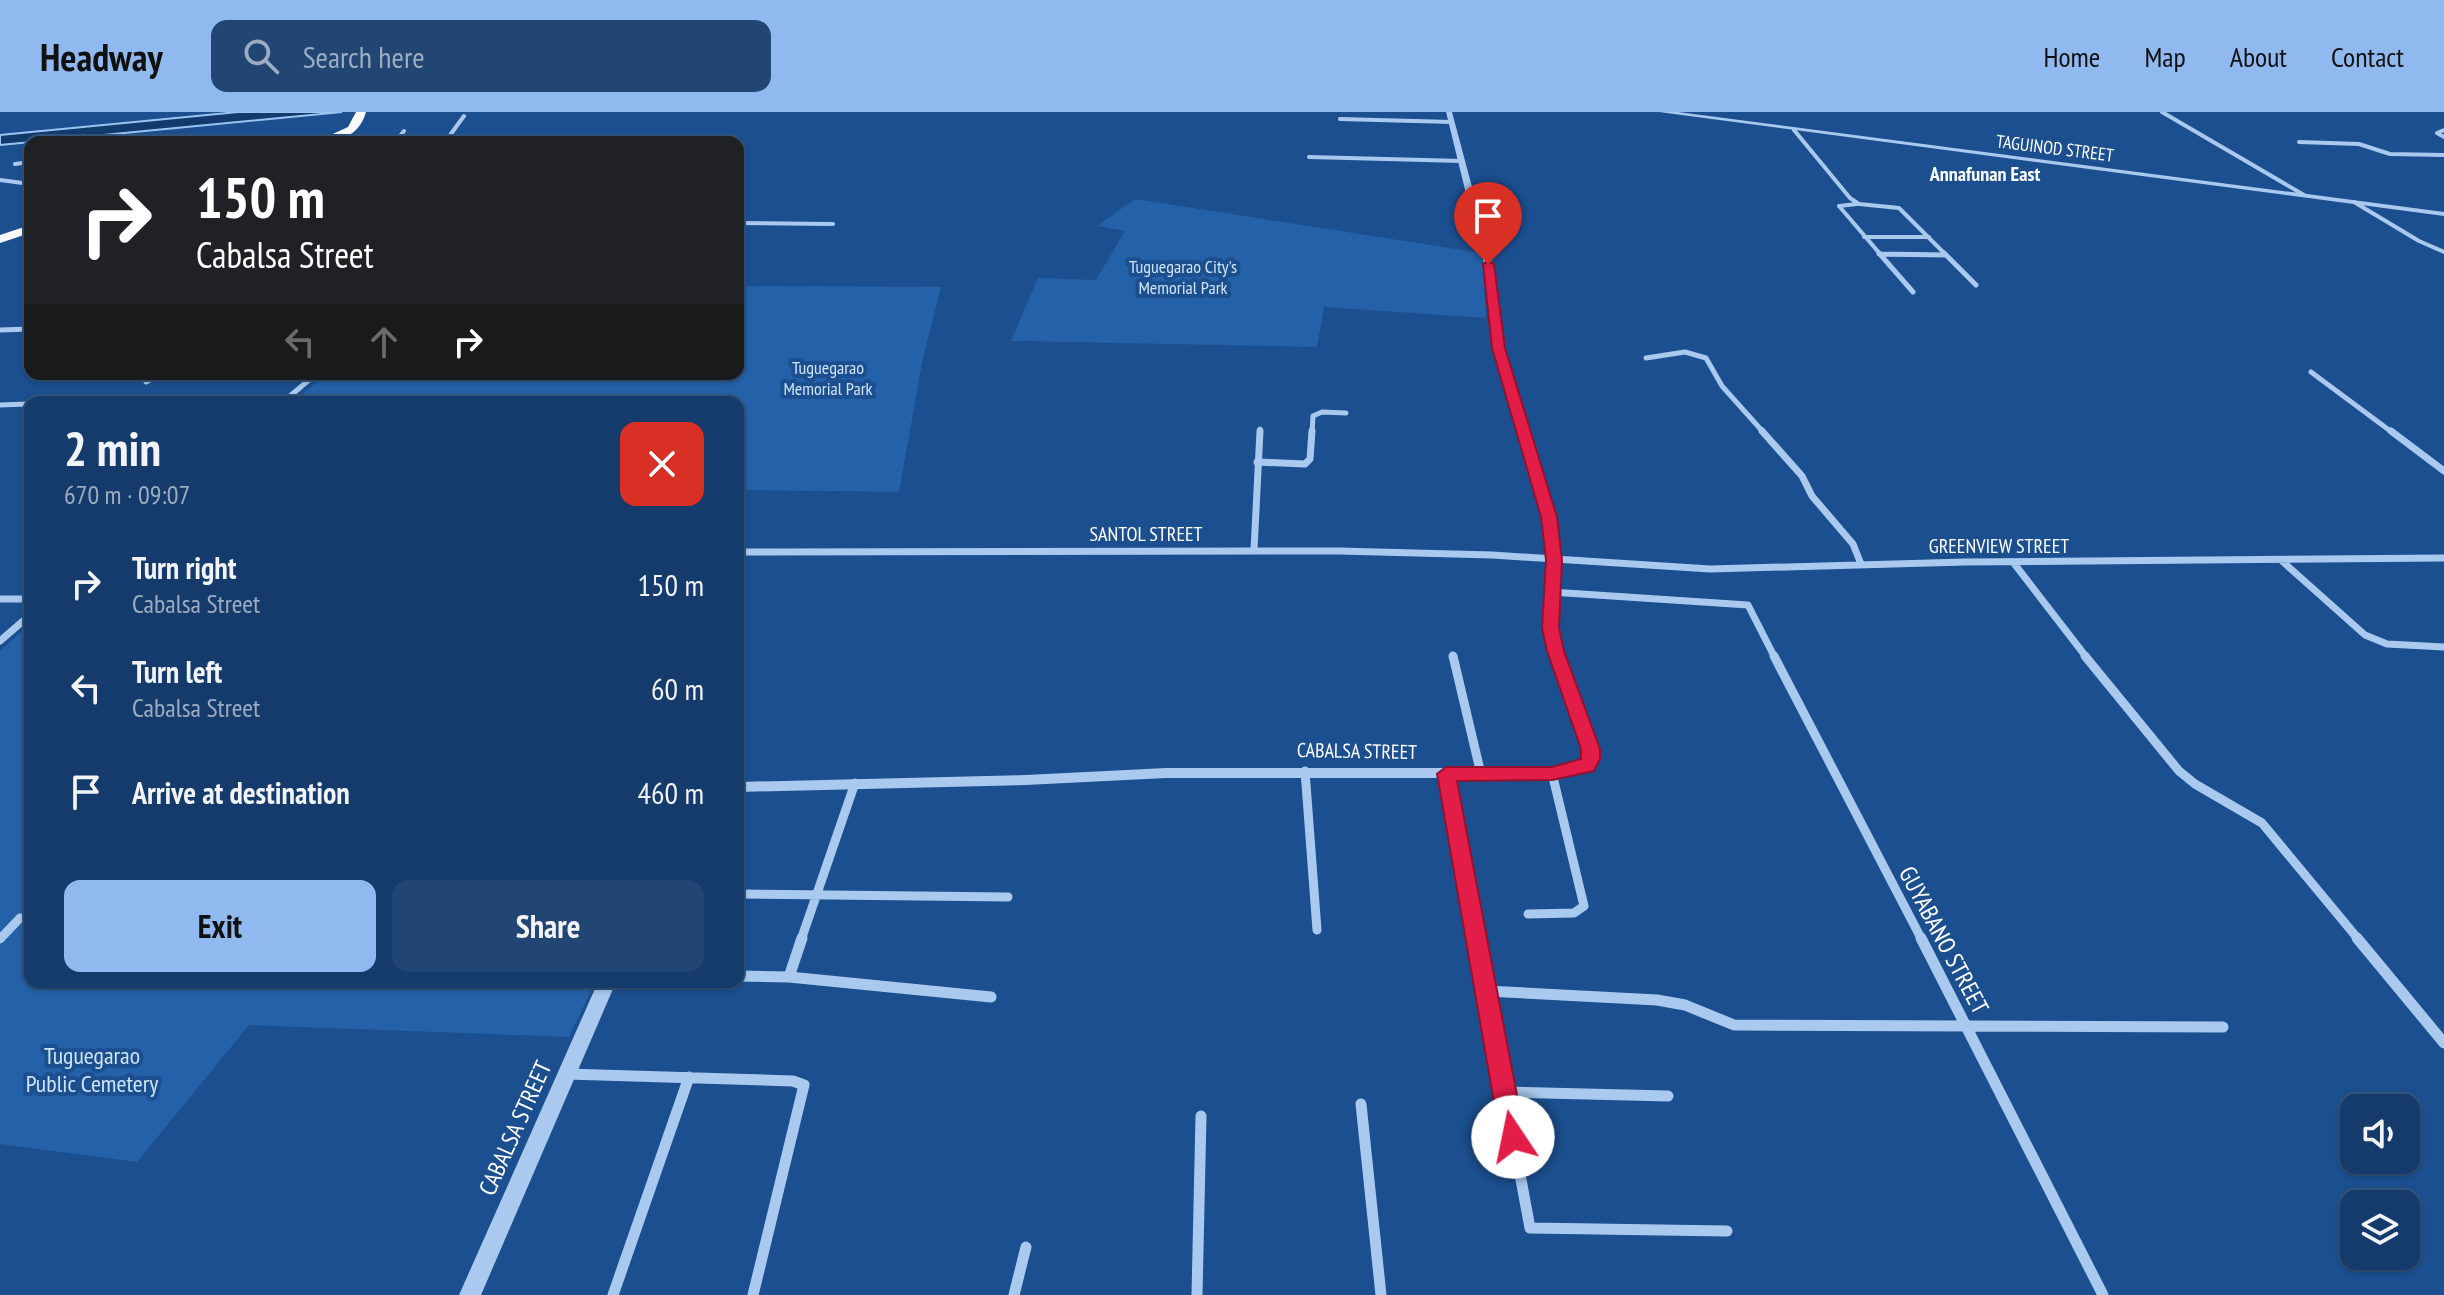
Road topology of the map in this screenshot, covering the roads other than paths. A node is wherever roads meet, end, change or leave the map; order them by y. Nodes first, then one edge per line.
1 (1662, 112) edge
2 (2162, 112) edge
3 (360, 114) edge
4 (464, 116) dead end
5 (1450, 117) edge
6 (1340, 119) dead end
7 (1794, 130) junction
8 (2444, 130) edge
9 (404, 131) dead end
10 (336, 136) edge
11 (400, 136) edge
12 (449, 136) edge
13 (2444, 137) edge
14 (2299, 142) dead end
15 (2444, 155) edge
16 (1309, 157) dead end
17 (1462, 161) junction
18 (24, 163) edge
19 (15, 164) dead end
20 (0, 180) edge
21 (24, 183) edge
22 (2304, 195) junction
23 (2354, 202) junction
24 (1859, 204) junction
25 (2444, 214) edge
26 (744, 223) edge
27 (833, 224) dead end
28 (24, 231) edge
29 (1864, 237) junction
30 (1929, 237) junction
31 (0, 239) edge
32 (2444, 252) edge
33 (1879, 254) junction
34 (1946, 255) junction
35 (1976, 285) dead end
36 (1913, 292) dead end
37 (24, 329) edge
38 (0, 330) edge
39 (1646, 358) dead end
40 (2311, 372) dead end
41 (150, 380) edge
42 (309, 380) edge
43 (146, 382) dead end
44 (290, 396) edge
45 (24, 404) edge
46 (0, 405) edge
47 (1346, 413) dead end
48 (1260, 429) dead end
49 (1257, 462) junction
50 (2444, 471) edge
51 (1254, 550) junction
52 (744, 552) edge
53 (2444, 558) edge
54 (1554, 560) junction
55 (2281, 561) junction
56 (2013, 562) junction
57 (1861, 564) junction
58 (1551, 592) junction
59 (0, 599) edge
60 (24, 599) edge
61 (24, 620) edge
62 (0, 641) edge
63 (2444, 647) edge
64 (1453, 656) dead end
65 (1305, 771) junction
66 (1552, 773) junction
67 (1446, 774) junction
68 (1481, 774) junction
69 (855, 783) junction
70 (744, 787) edge
71 (744, 894) edge
72 (817, 895) junction
73 (1008, 897) dead end
74 (1528, 914) dead end
75 (20, 918) dead end
76 (1317, 930) dead end
77 (0, 939) edge
78 (744, 976) edge
79 (789, 977) junction
80 (604, 988) edge
81 (1486, 991) junction
82 (991, 997) dead end
83 (2223, 1027) dead end
84 (1969, 1028) junction
85 (2444, 1043) edge
86 (566, 1074) junction
87 (689, 1077) junction
88 (1504, 1092) junction
89 (1668, 1096) dead end
90 (1361, 1104) dead end
91 (1201, 1116) dead end
92 (1727, 1231) dead end
93 (1026, 1247) dead end
94 (470, 1295) edge
95 (613, 1295) edge
96 (753, 1295) edge
97 (1014, 1295) edge
98 (1197, 1295) edge
99 (1381, 1295) edge
100 (2103, 1295) edge

1 - 7 street, TAGUINOD STREET
2 - 22 street
3 - 10 highway
4 - 12 street
5 - 6 street
5 - 17 street, CABALSA STREET
7 - 22 street, TAGUINOD STREET
7 - 24 street
8 - 13 street
9 - 11 street
14 - 15 street
16 - 17 street
17 - 54 street, CABALSA STREET
18 - 19 street
20 - 21 street
22 - 23 street, TAGUINOD STREET
23 - 25 street, TAGUINOD STREET
23 - 32 street
24 - 29 street
24 - 30 street
26 - 27 street
28 - 31 highway
29 - 30 street
29 - 33 street
30 - 34 street
33 - 34 street
33 - 36 street
34 - 35 street
37 - 38 street
39 - 57 street
40 - 50 street
41 - 43 street
42 - 44 street
45 - 46 street
47 - 49 street
48 - 49 street
49 - 51 street
51 - 52 street, SANTOL STREET
51 - 54 street, SANTOL STREET
53 - 55 street, GREENVIEW STREET
54 - 57 street, GREENVIEW STREET
54 - 58 street, CABALSA STREET
55 - 56 street, GREENVIEW STREET
55 - 63 street
56 - 57 street, GREENVIEW STREET
56 - 85 street
58 - 66 street, CABALSA STREET
58 - 84 street, GUYABANO STREET
59 - 60 street
61 - 62 street
64 - 68 street
65 - 67 street, CABALSA STREET
65 - 69 street, CABALSA STREET
65 - 76 street
66 - 68 street, CABALSA STREET
66 - 74 street
67 - 68 street, CABALSA STREET
67 - 81 street
69 - 70 street, CABALSA STREET
69 - 72 street
71 - 72 street
72 - 73 street
72 - 79 street
75 - 77 street
78 - 79 street
79 - 82 street
80 - 86 street, CABALSA STREET
81 - 84 street
81 - 88 street
83 - 84 street
84 - 100 street, GUYABANO STREET
86 - 87 street
86 - 94 street, CABALSA STREET
87 - 95 street
87 - 96 street
88 - 89 street
88 - 92 street
90 - 99 street
91 - 98 street
93 - 97 street

